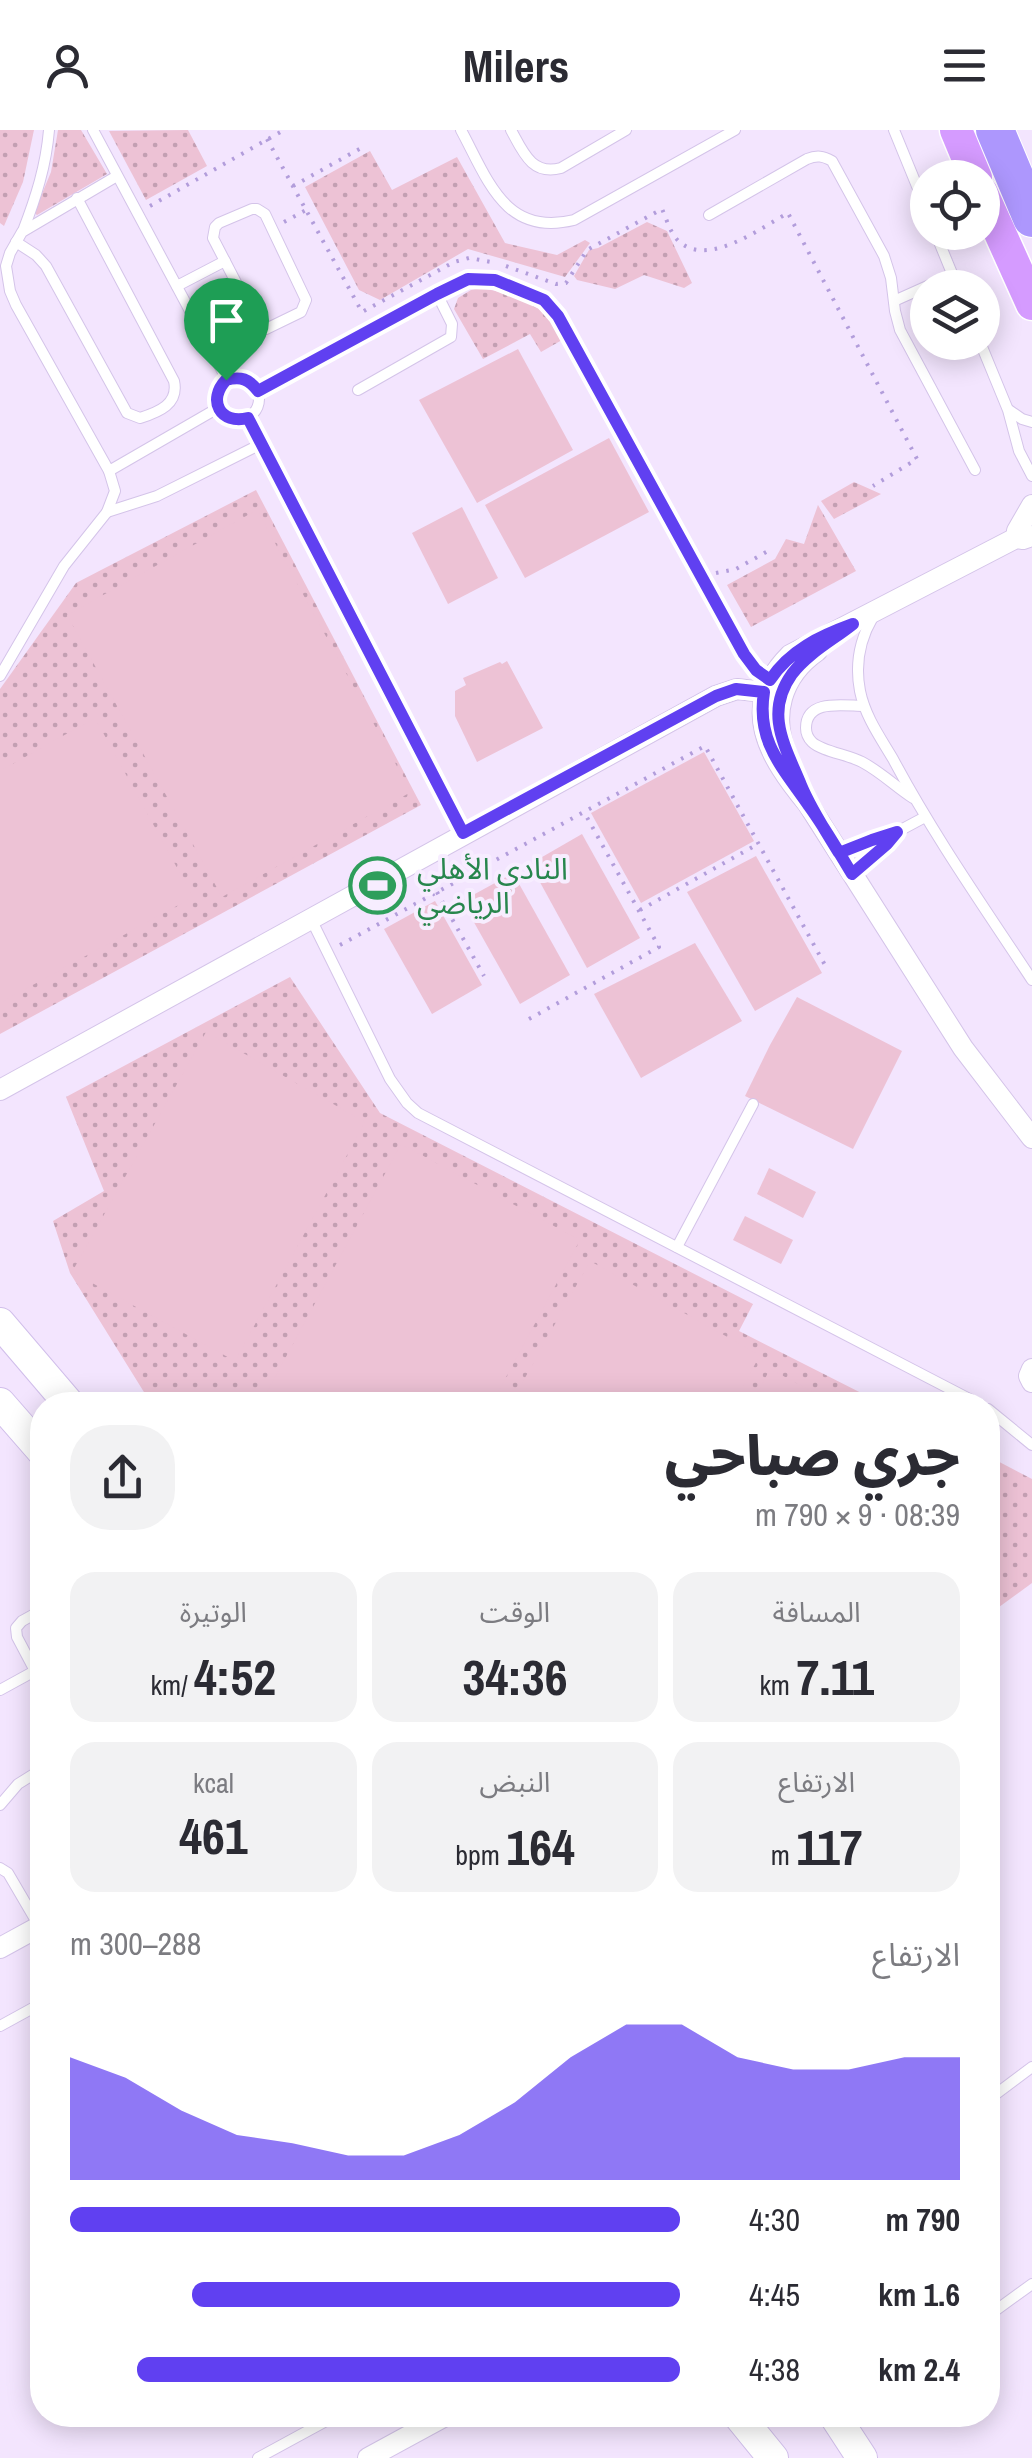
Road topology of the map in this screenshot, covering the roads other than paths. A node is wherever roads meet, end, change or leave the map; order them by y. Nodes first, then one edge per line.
1 (49, 130) edge
2 (93, 130) edge
3 (460, 130) edge
4 (511, 130) edge
5 (626, 130) edge
6 (735, 130) edge
7 (894, 130) edge
8 (956, 130) edge
9 (995, 130) edge
10 (968, 160) edge
11 (910, 169) edge
12 (117, 176) junction
13 (77, 198) junction
14 (709, 215) dead end
15 (1032, 218) edge
16 (1000, 234) edge
17 (19, 237) junction
18 (225, 260) junction
19 (3, 265) edge
20 (177, 286) junction
21 (437, 294) junction
22 (910, 294) edge
23 (894, 301) junction
24 (1032, 304) edge
25 (987, 360) edge
26 (226, 380) junction
27 (358, 390) dead end
28 (258, 391) junction
29 (218, 408) junction
30 (1008, 410) junction
31 (248, 418) junction
32 (1032, 422) edge
33 (260, 444) junction
34 (975, 470) dead end
35 (109, 471) junction
36 (1032, 476) edge
37 (1032, 505) edge
38 (106, 512) junction
39 (1027, 538) edge
40 (876, 612) junction
41 (853, 624) junction
42 (0, 676) edge
43 (767, 686) junction
44 (864, 706) junction
45 (914, 799) junction
46 (808, 804) junction
47 (925, 817) junction
48 (897, 832) junction
49 (463, 833) junction
50 (839, 853) junction
51 (852, 874) junction
52 (310, 918) junction
53 (1032, 980) edge
54 (0, 1090) edge
55 (753, 1104) dead end
56 (1032, 1138) edge
57 (677, 1248) junction
58 (0, 1322) edge
59 (1032, 1369) edge
60 (1032, 1382) edge
61 (59, 1392) edge
62 (956, 1392) edge
63 (0, 1403) edge
64 (1000, 1419) edge
65 (30, 1437) edge
66 (1032, 1445) edge
67 (30, 1617) edge
68 (30, 1656) edge
69 (30, 1674) edge
70 (0, 1690) edge
71 (30, 1777) edge
72 (0, 1805) edge
73 (0, 1868) edge
74 (30, 1908) edge
75 (30, 1931) edge
76 (0, 1948) edge
77 (30, 2009) edge
78 (0, 2026) edge
79 (1032, 2067) edge
80 (1000, 2091) edge
81 (1032, 2284) edge
82 (1000, 2307) edge
83 (315, 2427) edge
84 (408, 2427) edge
85 (747, 2427) edge
86 (842, 2427) edge
87 (258, 2458) edge
88 (368, 2458) edge
89 (772, 2458) edge
90 (862, 2458) edge

1 - 17 lane
2 - 12 lane
3 - 6 lane
4 - 5 lane
7 - 11 lane
8 - 10 main road
9 - 15 highway
12 - 13 lane
12 - 20 lane
13 - 17 lane
13 - 17 lane
14 - 23 lane
16 - 24 main road
17 - 19 lane
18 - 18 lane
18 - 20 lane
19 - 35 lane
20 - 26 lane
21 - 27 lane
21 - 28 lane
21 - 43 lane
22 - 23 lane
23 - 34 lane
25 - 30 lane
26 - 28 lane
26 - 29 lane
28 - 31 lane
29 - 31 lane
29 - 35 lane
30 - 32 lane
30 - 36 lane
31 - 33 lane
33 - 38 lane
33 - 49 lane
35 - 38 lane
37 - 39 street
38 - 42 lane
39 - 40 street
40 - 41 street
40 - 44 lane
41 - 43 street
41 - 46 street
43 - 46 street
43 - 49 street
44 - 45 lane
44 - 45 lane
45 - 47 lane
46 - 50 street
47 - 48 lane
47 - 53 lane
48 - 50 lane
48 - 51 lane
49 - 52 street
50 - 51 street
51 - 56 street
52 - 54 street
52 - 57 lane
55 - 57 lane
57 - 62 lane
58 - 61 street
59 - 60 street
63 - 65 street
64 - 66 lane
67 - 68 lane
69 - 70 lane
71 - 72 lane
73 - 74 lane
75 - 76 street
77 - 78 lane
79 - 80 lane
81 - 82 lane
83 - 87 lane
84 - 88 street
85 - 89 street
86 - 90 street

